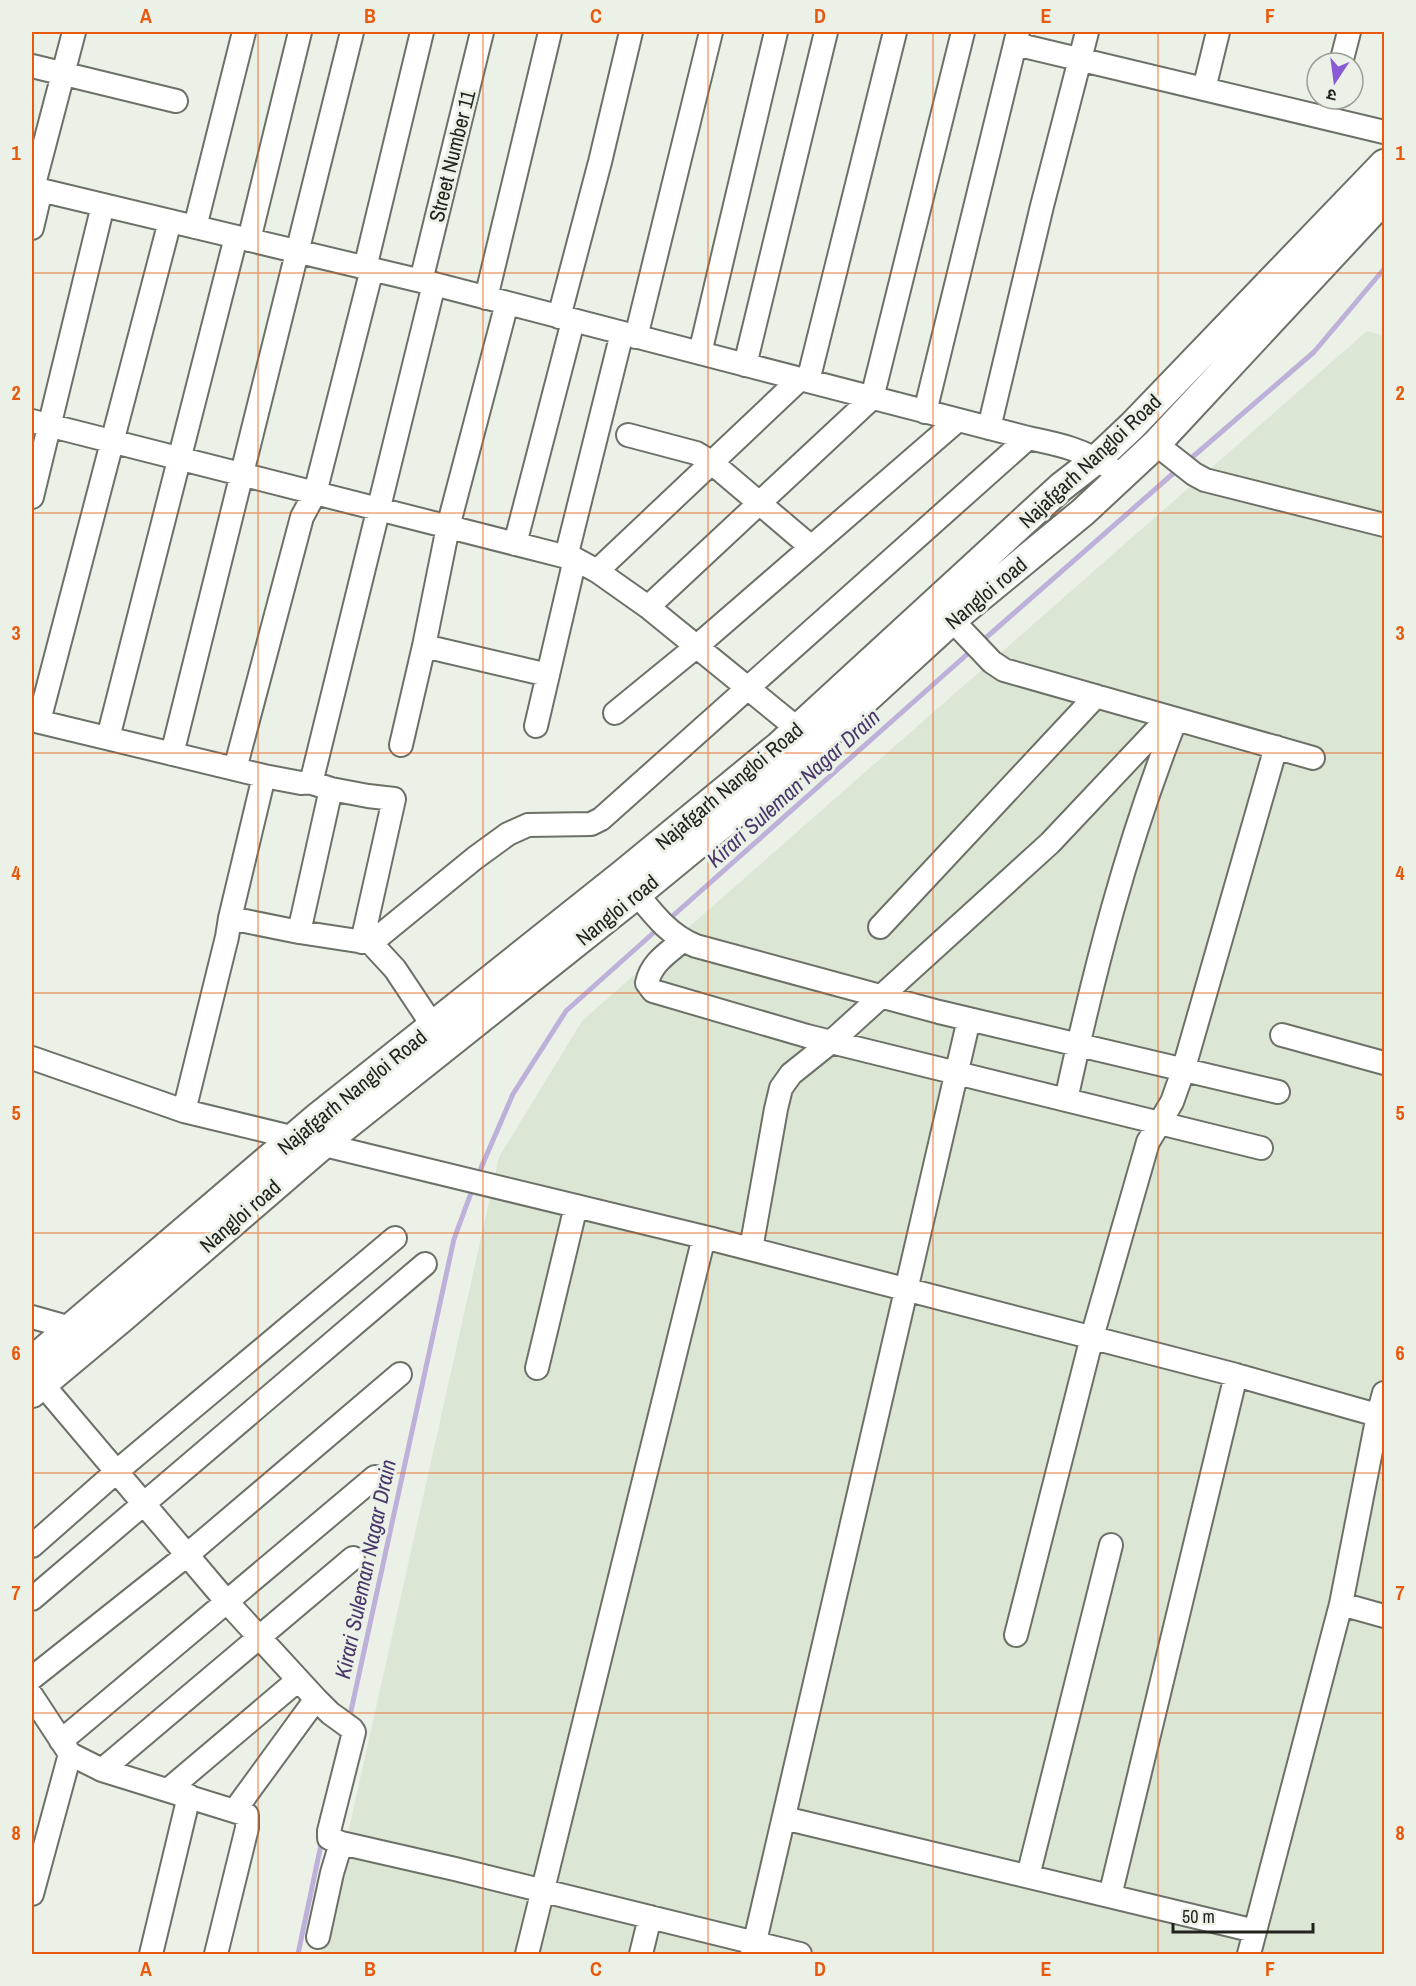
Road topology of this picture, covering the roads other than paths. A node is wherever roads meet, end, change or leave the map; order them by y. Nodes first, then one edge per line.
1 (74, 32) edge
2 (244, 32) edge
3 (300, 32) edge
4 (352, 32) edge
5 (422, 32) edge
6 (482, 32) edge
7 (550, 32) edge
8 (631, 32) edge
9 (711, 32) edge
10 (776, 32) edge
11 (826, 32) edge
12 (895, 32) edge
13 (963, 32) edge
14 (1087, 32) edge
15 (1218, 32) edge
16 (1349, 32) edge
17 (1017, 38) edge
18 (1344, 51) edge
19 (1080, 60) junction
20 (32, 66) edge
21 (64, 74) junction
22 (1204, 89) junction
23 (176, 101) dead end
24 (1305, 105) edge
25 (1334, 111) edge
26 (1384, 132) edge
27 (1384, 164) edge
28 (35, 189) edge
29 (1383, 203) edge
30 (103, 205) junction
31 (170, 221) junction
32 (195, 227) junction
33 (32, 228) edge
34 (243, 239) junction
35 (296, 251) junction
36 (369, 269) junction
37 (427, 283) junction
38 (496, 301) junction
39 (566, 319) junction
40 (629, 335) junction
41 (700, 353) junction
42 (745, 365) junction
43 (804, 380) junction
44 (872, 398) junction
45 (925, 412) junction
46 (958, 420) junction
47 (41, 424) edge
48 (990, 428) junction
49 (628, 435) dead end
50 (1028, 438) junction
51 (113, 442) junction
52 (1156, 444) junction
53 (179, 458) junction
54 (1097, 459) junction
55 (711, 462) junction
56 (243, 475) junction
57 (1121, 476) junction
58 (315, 493) junction
59 (32, 497) edge
60 (760, 503) junction
61 (379, 509) junction
62 (1384, 525) edge
63 (448, 527) junction
64 (515, 544) junction
65 (811, 547) junction
66 (570, 558) junction
67 (597, 570) junction
68 (648, 607) junction
69 (952, 620) junction
70 (424, 646) junction
71 (697, 646) junction
72 (548, 675) junction
73 (749, 689) junction
74 (1096, 696) junction
75 (615, 713) dead end
76 (1173, 718) junction
77 (35, 721) edge
78 (536, 726) dead end
79 (798, 729) junction
80 (108, 738) junction
81 (401, 745) dead end
82 (1276, 747) junction
83 (172, 754) junction
84 (1312, 758) dead end
85 (236, 769) junction
86 (264, 776) junction
87 (309, 782) junction
88 (331, 789) junction
89 (645, 904) junction
90 (230, 918) junction
91 (880, 927) dead end
92 (299, 932) junction
93 (678, 938) junction
94 (367, 943) junction
95 (879, 997) junction
96 (969, 1019) junction
97 (433, 1026) junction
98 (1282, 1035) dead end
99 (831, 1042) junction
100 (1078, 1045) junction
101 (32, 1058) edge
102 (1384, 1063) edge
103 (1183, 1071) junction
104 (956, 1073) junction
105 (1278, 1092) dead end
106 (1066, 1100) junction
107 (184, 1111) junction
108 (1160, 1123) junction
109 (295, 1136) junction
110 (323, 1144) junction
111 (1261, 1148) dead end
112 (576, 1206) junction
113 (704, 1237) junction
114 (395, 1238) dead end
115 (751, 1249) junction
116 (425, 1264) dead end
117 (906, 1289) junction
118 (32, 1317) edge
119 (82, 1335) junction
120 (1092, 1337) junction
121 (537, 1368) dead end
122 (400, 1374) dead end
123 (1236, 1375) junction
124 (34, 1377) edge
125 (1384, 1393) edge
126 (1381, 1416) edge
127 (117, 1472) junction
128 (375, 1477) dead end
129 (144, 1504) junction
130 (32, 1545) edge
131 (1111, 1545) dead end
132 (187, 1555) junction
133 (353, 1558) dead end
134 (32, 1599) edge
135 (227, 1602) junction
136 (1341, 1604) junction
137 (1384, 1616) edge
138 (1016, 1635) dead end
139 (258, 1636) junction
140 (32, 1678) edge
141 (298, 1680) junction
142 (32, 1696) edge
143 (323, 1706) junction
144 (65, 1748) junction
145 (102, 1770) junction
146 (179, 1793) junction
147 (235, 1810) junction
148 (784, 1818) junction
149 (341, 1843) junction
150 (1028, 1876) junction
151 (543, 1892) junction
152 (32, 1894) edge
153 (1110, 1896) junction
154 (650, 1917) junction
155 (1255, 1931) junction
156 (318, 1937) dead end
157 (753, 1948) edge
158 (151, 1954) edge
159 (216, 1954) edge
160 (527, 1954) edge
161 (640, 1954) edge
162 (800, 1954) edge
163 (1249, 1954) edge

1 - 21 street
2 - 32 street
3 - 34 street
4 - 35 street
5 - 36 street
6 - 37 street, Street Number 11
7 - 38 street
8 - 39 street
9 - 40 street
10 - 41 street
11 - 42 street
12 - 43 street
13 - 44 street
14 - 19 street
15 - 22 street
16 - 18 street
17 - 19 street
17 - 45 street
19 - 22 street
19 - 48 street
20 - 21 street
21 - 23 street
21 - 28 street
22 - 24 street
25 - 26 street
27 - 54 main road, Najafgarh Nangloi Road
28 - 30 street
28 - 33 street
29 - 52 main road, Nangloi road
30 - 31 street
30 - 47 street
31 - 32 street
31 - 51 street
32 - 34 street
34 - 35 street
34 - 53 street
35 - 36 street
35 - 56 street
36 - 37 street
36 - 58 street
37 - 38 street
37 - 61 street, Street Number 11
38 - 39 street
38 - 63 street
39 - 40 street
39 - 64 street
40 - 41 street
40 - 66 street
41 - 42 street
42 - 43 street
43 - 44 street
43 - 55 street
44 - 45 street
44 - 60 street
45 - 46 street
46 - 48 street
46 - 65 street
47 - 51 street
47 - 59 street
48 - 50 street
49 - 55 street
50 - 54 street
50 - 73 street
51 - 53 street
51 - 77 street
52 - 57 main road, Nangloi road
52 - 62 street
53 - 56 street
53 - 80 street
54 - 57 street
54 - 79 main road, Najafgarh Nangloi Road
55 - 60 street
55 - 67 street
56 - 58 street
56 - 83 street
57 - 69 main road, Nangloi road
58 - 61 street
58 - 85 street
60 - 65 street
60 - 68 street
61 - 63 street
61 - 87 street, Street Number 11
63 - 64 street
63 - 70 street
64 - 66 street
65 - 71 street
66 - 67 street
66 - 72 street
67 - 68 street
68 - 71 street
69 - 74 street
69 - 89 main road, Nangloi road
70 - 72 street
70 - 81 street
71 - 73 street
71 - 75 street
72 - 78 street
73 - 79 street
73 - 94 street
74 - 76 street
74 - 91 street
76 - 82 street
76 - 95 street
76 - 100 street
77 - 80 street
79 - 97 main road, Najafgarh Nangloi Road
80 - 83 street
82 - 84 street
82 - 103 street
83 - 85 street
85 - 86 street
86 - 87 street
86 - 90 street
87 - 88 street
88 - 92 street
88 - 94 street
89 - 93 street
89 - 110 main road, Nangloi road
90 - 92 street
90 - 107 street
92 - 94 street
93 - 95 street
93 - 99 street
94 - 97 street
95 - 96 street
95 - 99 street
96 - 100 street
96 - 104 street
97 - 109 main road, Najafgarh Nangloi Road
98 - 102 street
99 - 104 street
99 - 115 street
100 - 103 street
100 - 106 street
101 - 107 street
103 - 105 street
103 - 108 street
104 - 106 street
104 - 117 street
106 - 108 street
107 - 109 street
108 - 111 street
108 - 120 street
109 - 110 street
109 - 119 main road, Najafgarh Nangloi Road
110 - 112 street
110 - 119 main road, Nangloi road
112 - 113 street
112 - 121 street
113 - 115 street
113 - 151 street
114 - 127 street
115 - 117 street
116 - 129 street
117 - 120 street
117 - 148 street
118 - 119 street
119 - 124 main road, Nangloi road
120 - 123 street
120 - 138 street
122 - 132 street
123 - 126 street
123 - 153 street
124 - 127 street
125 - 126 street
126 - 136 street
127 - 129 street
127 - 130 street
128 - 135 street
129 - 132 street
129 - 134 street
131 - 150 street
132 - 135 street
132 - 140 street
133 - 139 street
135 - 139 street
135 - 144 street
136 - 137 street
136 - 155 street
139 - 141 street
139 - 145 street
141 - 143 street
141 - 146 street
142 - 144 street
143 - 147 street
143 - 149 street
144 - 145 street
144 - 152 street
145 - 146 street
146 - 147 street
146 - 158 street
147 - 159 street
148 - 150 street
148 - 157 street
149 - 151 street
149 - 156 street
150 - 153 street
151 - 154 street
151 - 160 street
153 - 155 street
154 - 157 street
154 - 161 street
155 - 163 street
157 - 162 street

